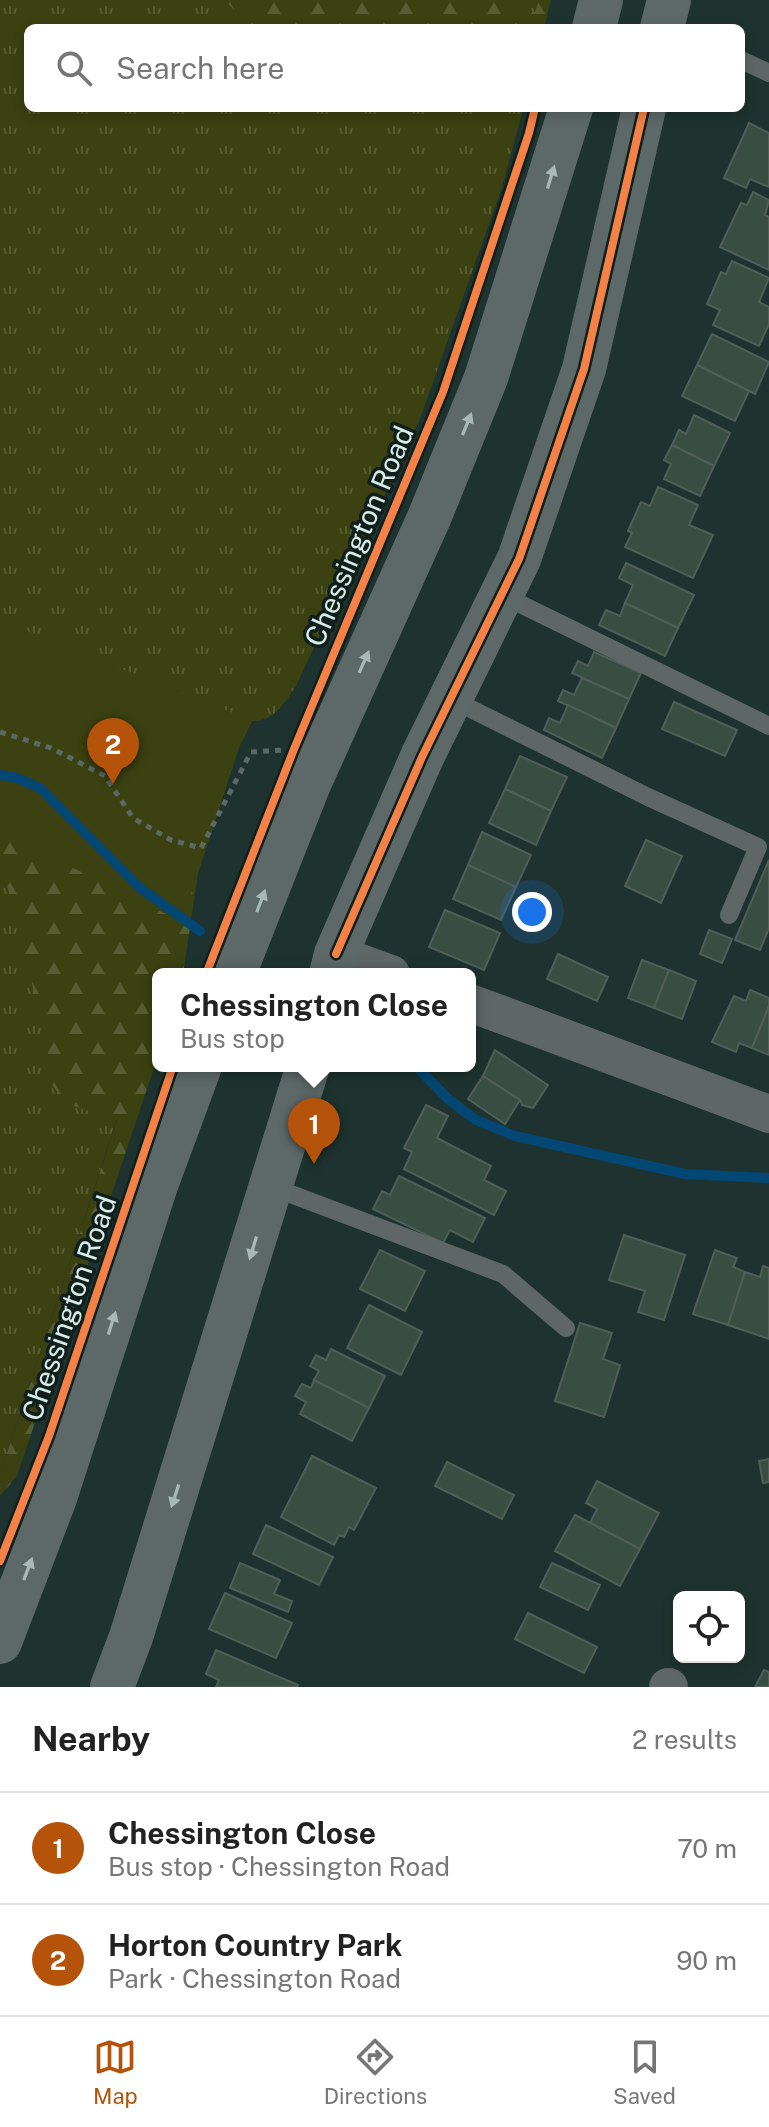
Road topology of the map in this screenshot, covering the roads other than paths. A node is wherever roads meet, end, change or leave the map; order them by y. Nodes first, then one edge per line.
1 (601, 0) edge
2 (595, 24) edge
3 (745, 62) edge
4 (769, 73) edge
5 (570, 112) edge
6 (643, 112) edge
7 (502, 595) junction
8 (451, 699) junction
9 (769, 726) edge
10 (729, 915) dead end
11 (334, 964) edge
12 (236, 968) edge
13 (357, 968) edge
14 (476, 1005) edge
15 (198, 1072) edge
16 (306, 1072) edge
17 (769, 1114) edge
18 (272, 1187) junction
19 (566, 1328) dead end
20 (0, 1642) edge
21 (112, 1687) edge

1 - 2 main road
3 - 4 lane
12 -> 5 main road, Chessington Road
6 - 7 main road
7 - 8 main road
7 - 9 lane
8 - 10 lane
8 - 11 main road
11 - 13 street
14 - 17 street
20 -> 15 main road, Chessington Road
16 - 18 main road
18 - 19 lane
18 -> 21 main road

